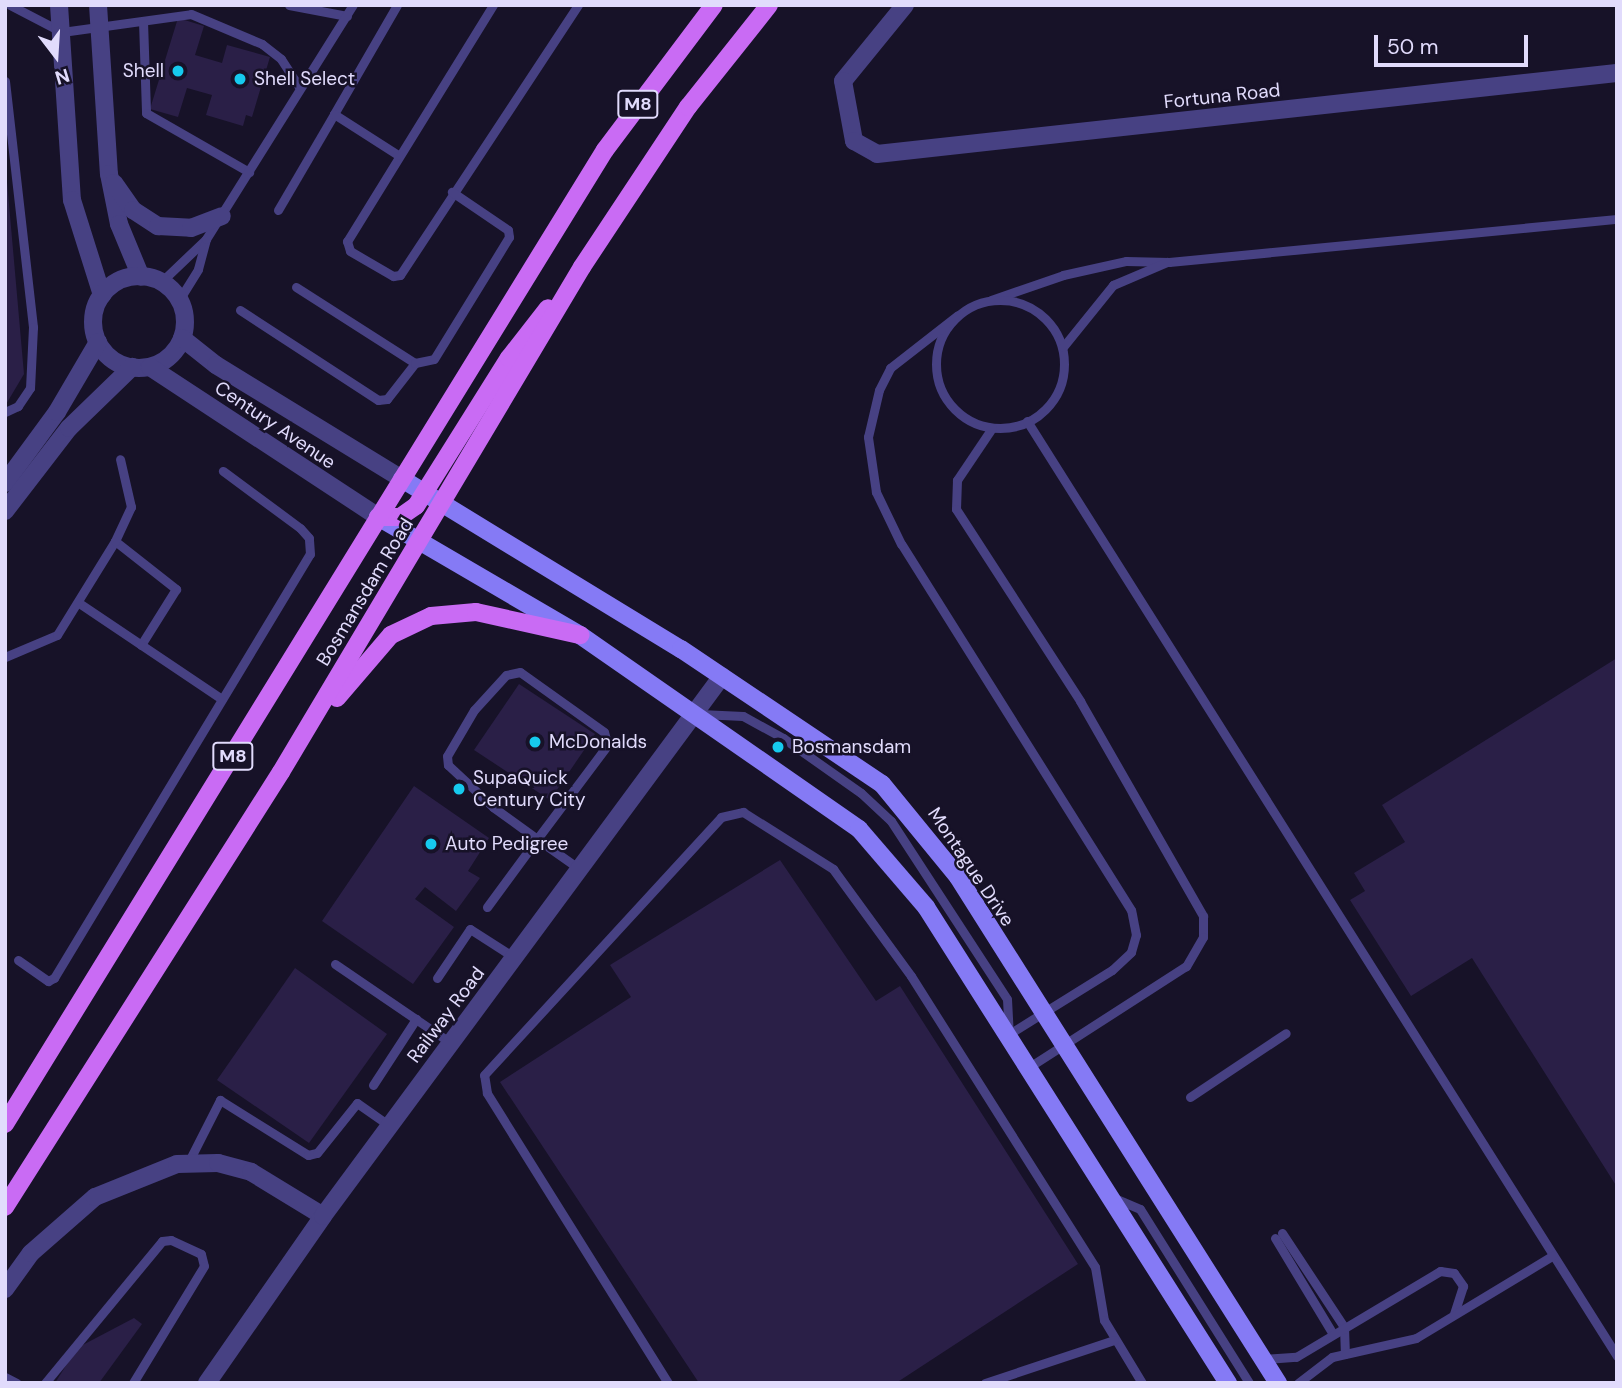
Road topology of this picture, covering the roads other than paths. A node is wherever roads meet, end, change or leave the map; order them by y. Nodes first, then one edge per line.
1 (59, 5) edge
2 (98, 5) edge
3 (289, 5) edge
4 (354, 5) edge
5 (397, 5) edge
6 (494, 5) edge
7 (578, 5) edge
8 (714, 5) edge
9 (769, 5) edge
10 (905, 5) edge
11 (7, 6) edge
12 (347, 16) junction
13 (143, 21) junction
14 (99, 28) junction
15 (62, 32) junction
16 (1617, 73) edge
17 (5, 81) edge
18 (299, 87) junction
19 (6, 100) edge
20 (334, 114) junction
21 (398, 155) junction
22 (249, 172) junction
23 (109, 174) junction
24 (452, 192) junction
25 (278, 210) dead end
26 (222, 216) junction
27 (1617, 219) edge
28 (206, 240) junction
29 (1169, 262) junction
30 (582, 267) junction
31 (141, 277) junction
32 (161, 282) junction
33 (296, 287) dead end
34 (102, 295) junction
35 (179, 300) junction
36 (991, 300) junction
37 (240, 310) dead end
38 (958, 315) junction
39 (182, 338) junction
40 (98, 342) junction
41 (1063, 347) junction
42 (415, 363) junction
43 (141, 367) junction
44 (5, 412) edge
45 (1027, 421) junction
46 (992, 428) junction
47 (120, 458) dead end
48 (223, 471) dead end
49 (401, 479) junction
50 (10, 488) edge
51 (425, 492) junction
52 (443, 503) junction
53 (5, 511) edge
54 (378, 517) junction
55 (116, 541) junction
56 (419, 543) junction
57 (79, 603) junction
58 (580, 635) junction
59 (141, 645) junction
60 (5, 657) edge
61 (722, 676) junction
62 (222, 699) junction
63 (695, 714) junction
64 (281, 772) junction
65 (537, 839) junction
66 (581, 870) junction
67 (487, 907) dead end
68 (515, 958) junction
69 (18, 960) dead end
70 (335, 964) dead end
71 (437, 978) dead end
72 (1042, 1014) junction
73 (416, 1019) junction
74 (1286, 1033) dead end
75 (1009, 1034) junction
76 (451, 1043) junction
77 (1062, 1046) junction
78 (1029, 1066) junction
79 (373, 1085) dead end
80 (1190, 1097) dead end
81 (5, 1125) edge
82 (389, 1125) junction
83 (188, 1163) junction
84 (1114, 1198) junction
85 (5, 1207) edge
86 (323, 1216) junction
87 (1552, 1256) junction
88 (5, 1289) edge
89 (1454, 1314) junction
90 (1344, 1327) junction
91 (1333, 1334) junction
92 (1114, 1340) junction
93 (1345, 1354) junction
94 (1617, 1356) edge
95 (1262, 1358) junction
96 (5, 1377) edge
97 (17, 1383) edge
98 (45, 1383) edge
99 (133, 1383) edge
100 (207, 1383) edge
101 (668, 1383) edge
102 (985, 1383) edge
103 (1142, 1383) edge
104 (1228, 1383) edge
105 (1250, 1383) edge
106 (1278, 1383) edge
107 (1298, 1383) edge

1 - 15 street
2 - 14 street
3 - 12 lane
4 - 12 lane
5 - 20 lane
6 - 21 lane
7 - 24 lane
8 - 49 main road, Bosmansdam Road / M8
9 - 30 main road, Bosmansdam Road / M8
10 - 16 street, Fortuna Road
11 - 15 lane
12 - 18 lane
13 - 14 lane
13 - 18 lane
13 - 22 lane
14 - 15 lane
14 - 23 street
15 - 34 street
17 - 19 lane
18 - 22 lane
19 - 44 lane
20 - 21 lane
20 - 25 lane
21 - 24 lane
22 - 26 lane
23 - 26 street
23 - 31 street
24 - 42 lane
26 - 28 lane
27 - 29 lane
28 - 32 lane
28 - 35 lane
29 - 36 lane
29 - 41 lane
30 - 51 main road
30 - 52 main road, Bosmansdam Road / M8
31 - 32 street
31 - 34 street
32 - 35 street
33 - 42 lane
34 - 40 street
35 - 39 street
36 - 38 lane
36 - 41 lane
37 - 42 lane
38 - 46 lane
38 - 72 lane
39 - 43 street
39 - 49 street, Century Avenue
40 - 43 street
40 - 50 street
41 - 45 lane
43 - 50 street
43 - 54 street, Century Avenue
45 - 46 lane
45 - 87 lane
46 - 77 lane
47 - 55 lane
48 - 62 lane
49 - 51 main road, Montague Drive
49 - 54 main road, Bosmansdam Road / M8
50 - 53 street
51 - 52 main road, Montague Drive
51 - 54 main road
52 - 56 main road, Bosmansdam Road / M8
52 - 61 main road, Montague Drive
54 - 56 main road
54 - 81 main road, Bosmansdam Road / M8
55 - 57 lane
55 - 59 lane
56 - 58 main road
56 - 64 main road, Bosmansdam Road / M8
57 - 59 lane
57 - 60 lane
58 - 63 main road
58 - 64 main road
59 - 62 lane
61 - 63 street, Railway Road
61 - 72 main road, Montague Drive
62 - 69 lane
63 - 66 street, Railway Road
63 - 75 main road
63 - 75 lane
64 - 85 main road, Bosmansdam Road / M8
65 - 65 lane
65 - 66 lane
65 - 67 lane
66 - 68 street, Railway Road
68 - 71 lane
68 - 76 street, Railway Road
70 - 73 lane
72 - 75 lane
72 - 77 main road, Montague Drive
73 - 76 lane
73 - 79 lane
74 - 80 lane
75 - 78 main road
76 - 82 street, Railway Road
77 - 78 lane
77 - 95 main road, Montague Drive
78 - 84 main road
82 - 83 lane
82 - 86 street, Railway Road
83 - 86 street
83 - 88 street
84 - 104 main road
84 - 105 lane
86 - 100 street, Railway Road
87 - 89 lane
87 - 94 lane
89 - 90 lane
89 - 93 lane
90 - 91 lane
90 - 91 lane
90 - 93 lane
91 - 95 lane
92 - 101 lane
92 - 102 lane
92 - 103 lane
93 - 107 lane
95 - 106 main road, Montague Drive
96 - 97 lane
98 - 99 lane

